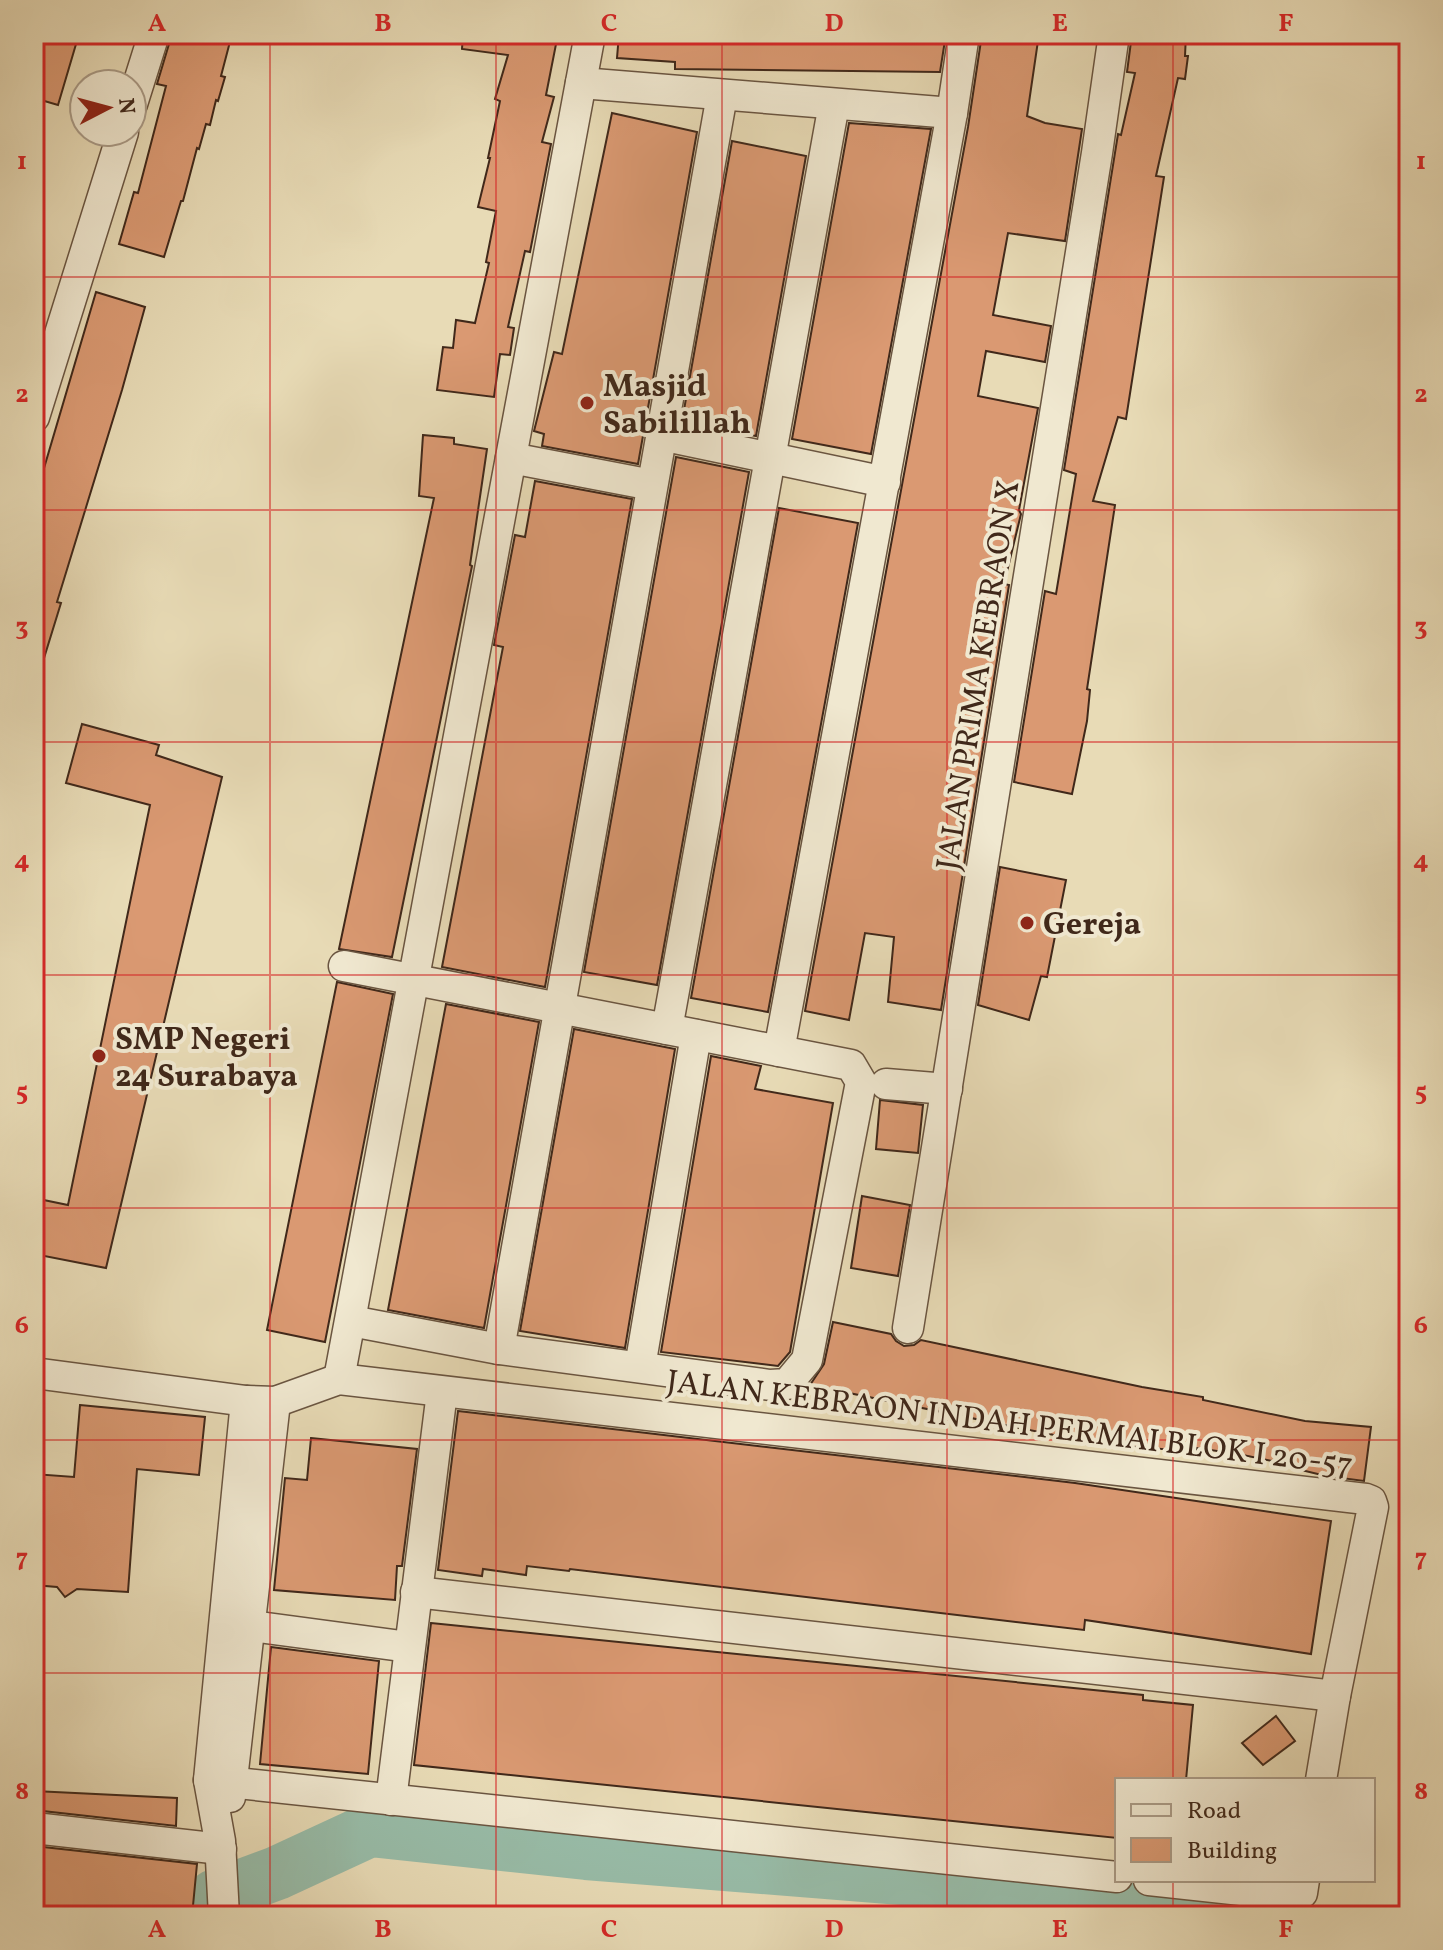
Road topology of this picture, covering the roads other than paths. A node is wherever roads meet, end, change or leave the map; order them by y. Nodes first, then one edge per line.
1 (154, 34) edge
2 (590, 34) edge
3 (964, 34) edge
4 (1114, 34) edge
5 (143, 68) edge
6 (581, 83) junction
7 (722, 95) junction
8 (834, 104) junction
9 (952, 113) junction
10 (118, 148) edge
11 (34, 417) edge
12 (661, 435) junction
13 (511, 458) junction
14 (770, 458) junction
15 (885, 482) junction
16 (652, 485) junction
17 (344, 966) dead end
18 (414, 980) junction
19 (558, 1008) junction
20 (682, 1032) junction
21 (779, 1051) junction
22 (886, 1084) dead end
23 (947, 1089) junction
24 (351, 1321) junction
25 (908, 1328) dead end
26 (499, 1349) junction
27 (640, 1367) junction
28 (34, 1373) edge
29 (339, 1379) junction
30 (442, 1392) junction
31 (260, 1401) junction
32 (249, 1515) junction
33 (416, 1592) junction
34 (251, 1626) junction
35 (409, 1647) junction
36 (1335, 1696) junction
37 (1321, 1778) edge
38 (221, 1780) junction
39 (391, 1800) junction
40 (34, 1828) edge
41 (212, 1848) junction
42 (1115, 1877) edge
43 (1168, 1882) edge
44 (1303, 1886) edge
45 (224, 1909) edge

1 - 5 street
2 - 6 street
3 - 9 street
4 - 23 street, JALAN PRIMA KEBRAON X
6 - 7 street
6 - 13 street
7 - 8 street
7 - 12 street
8 - 9 street
8 - 14 street
9 - 15 street
10 - 11 street
12 - 14 street
12 - 16 street
13 - 16 street
13 - 18 street
14 - 15 street
14 - 20 street
15 - 21 street
16 - 19 street
17 - 18 street
18 - 19 street
18 - 24 street
19 - 20 street
19 - 26 street
20 - 21 street
20 - 27 street
21 - 27 street
22 - 23 street
23 - 25 street, JALAN PRIMA KEBRAON X
24 - 26 street
24 - 29 street
26 - 27 street
28 - 31 street
29 - 30 street
29 - 31 street
30 - 33 street
30 - 36 street, JALAN KEBRAON INDAH PERMAI BLOK I 20-57
31 - 32 street
32 - 34 street
32 - 38 street
33 - 35 street
33 - 36 street
34 - 35 street
34 - 38 street
35 - 39 street
36 - 37 street
38 - 39 street
38 - 41 street
39 - 42 street
40 - 41 street
41 - 45 street
43 - 44 street

